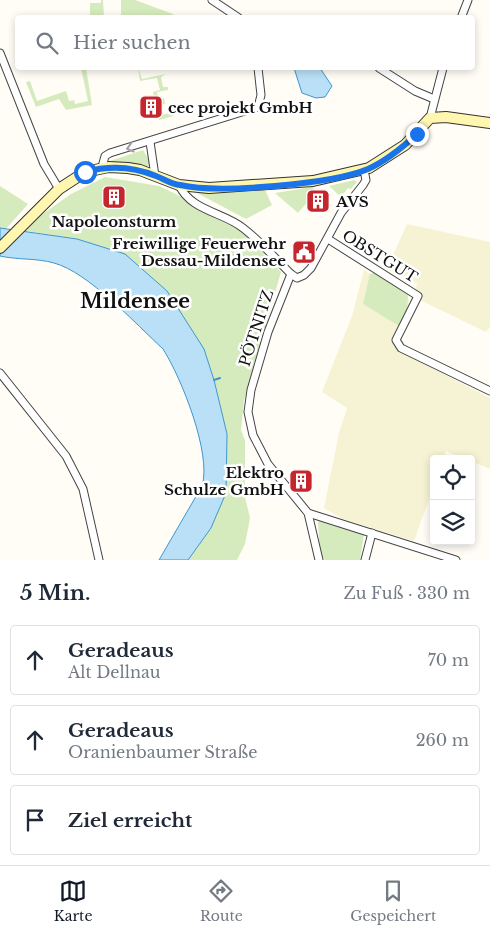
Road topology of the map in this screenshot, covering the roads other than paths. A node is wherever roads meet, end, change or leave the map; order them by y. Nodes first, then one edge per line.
1 (212, 0) edge
2 (468, 0) edge
3 (234, 15) edge
4 (462, 15) edge
5 (0, 53) edge
6 (258, 70) edge
7 (381, 70) edge
8 (442, 70) edge
9 (434, 99) junction
10 (430, 118) junction
11 (490, 123) edge
12 (150, 142) junction
13 (102, 167) junction
14 (364, 170) junction
15 (155, 176) junction
16 (180, 185) junction
17 (59, 189) junction
18 (328, 239) junction
19 (0, 248) edge
20 (291, 274) junction
21 (0, 373) edge
22 (490, 392) edge
23 (308, 513) junction
24 (372, 533) junction
25 (315, 552) junction
26 (99, 560) edge
27 (312, 560) edge
28 (319, 560) edge
29 (365, 560) edge
30 (456, 560) edge

1 - 3 street
2 - 4 street
5 - 17 street
6 - 12 street
7 - 9 street
8 - 9 street
9 - 10 street
10 - 11 street
10 - 14 street
12 -> 13 street
12 - 15 street
13 - 15 street
13 - 17 street
14 - 16 street
14 - 18 street
15 - 16 street
16 - 20 street
17 - 19 street
18 - 20 street
18 - 22 street, OBSTGUT
20 - 23 street, PÖTNITZ
21 - 26 street
23 - 24 street
23 - 25 street, PÖTNITZ
24 - 29 street
24 - 30 street
25 - 27 street
25 - 28 street, PÖTNITZ

